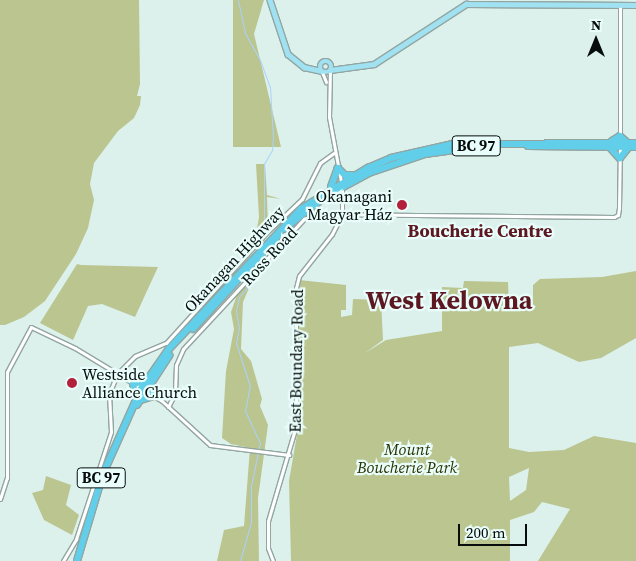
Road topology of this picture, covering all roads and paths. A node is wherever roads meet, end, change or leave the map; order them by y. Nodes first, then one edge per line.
1 (270, 0) edge
2 (620, 5) junction
3 (636, 5) edge
4 (321, 63) junction
5 (331, 64) junction
6 (309, 68) junction
7 (349, 69) junction
8 (322, 71) junction
9 (330, 71) junction
10 (327, 87) junction
11 (620, 142) junction
12 (636, 143) edge
13 (610, 145) junction
14 (631, 146) edge
15 (334, 153) junction
16 (620, 158) junction
17 (338, 168) junction
18 (359, 173) junction
19 (348, 184) junction
20 (341, 185) junction
21 (329, 192) junction
22 (343, 199) junction
23 (342, 214) junction
24 (266, 246) junction
25 (124, 365) junction
26 (118, 374) junction
27 (124, 378) junction
28 (148, 382) junction
29 (133, 384) junction
30 (143, 390) junction
31 (154, 396) junction
32 (137, 401) junction
33 (168, 407) junction
34 (289, 455) junction
35 (0, 499) edge
36 (63, 561) edge
37 (78, 561) edge
38 (273, 561) edge

1 - 6 main road
2 - 3 main road
2 - 7 main road
2 - 11 street, Ross Road
4 - 5 main road
4 - 6 main road
4 - 8 main road
5 - 7 main road
5 - 9 main road
6 - 8 main road
7 - 9 main road
8 - 9 main road
8 - 10 street
9 - 10 street
10 - 15 street
11 - 13 highway
11 - 13 highway, Okanagan Highway / BC 97
11 - 14 highway, Okanagan Highway / BC 97
11 - 14 highway
11 - 16 street, Ross Road
12 - 14 highway, Okanagan Highway / BC 97
13 - 16 highway
13 - 18 highway, Okanagan Highway / BC 97
13 - 19 highway, Okanagan Highway / BC 97
14 - 16 highway
15 - 17 street
15 - 24 street
16 - 23 street, Ross Road
17 - 18 highway
17 - 20 street
17 - 21 highway
18 - 20 highway, Okanagan Highway / BC 97
19 - 20 highway, Okanagan Highway / BC 97
19 - 22 highway
20 - 21 highway, Okanagan Highway / BC 97
20 - 22 street
21 - 22 highway
21 - 24 highway, Okanagan Highway / BC 97
22 - 23 street
23 - 24 street, Ross Road
23 - 34 street, East Boundary Road
24 - 25 street
24 - 28 highway, Okanagan Highway / BC 97
24 - 33 street, Ross Road
25 - 26 street
25 - 27 street
26 - 27 street
26 - 35 street
26 - 36 street
27 - 29 street
28 - 29 highway
28 - 30 highway, Okanagan Highway / BC 97
28 - 31 highway
29 - 30 street
29 - 32 highway
30 - 31 street
30 - 32 highway, Okanagan Highway / BC 97
31 - 32 highway
31 - 33 street
32 - 37 highway, Okanagan Highway / BC 97
33 - 34 street
34 - 38 street, East Boundary Road

